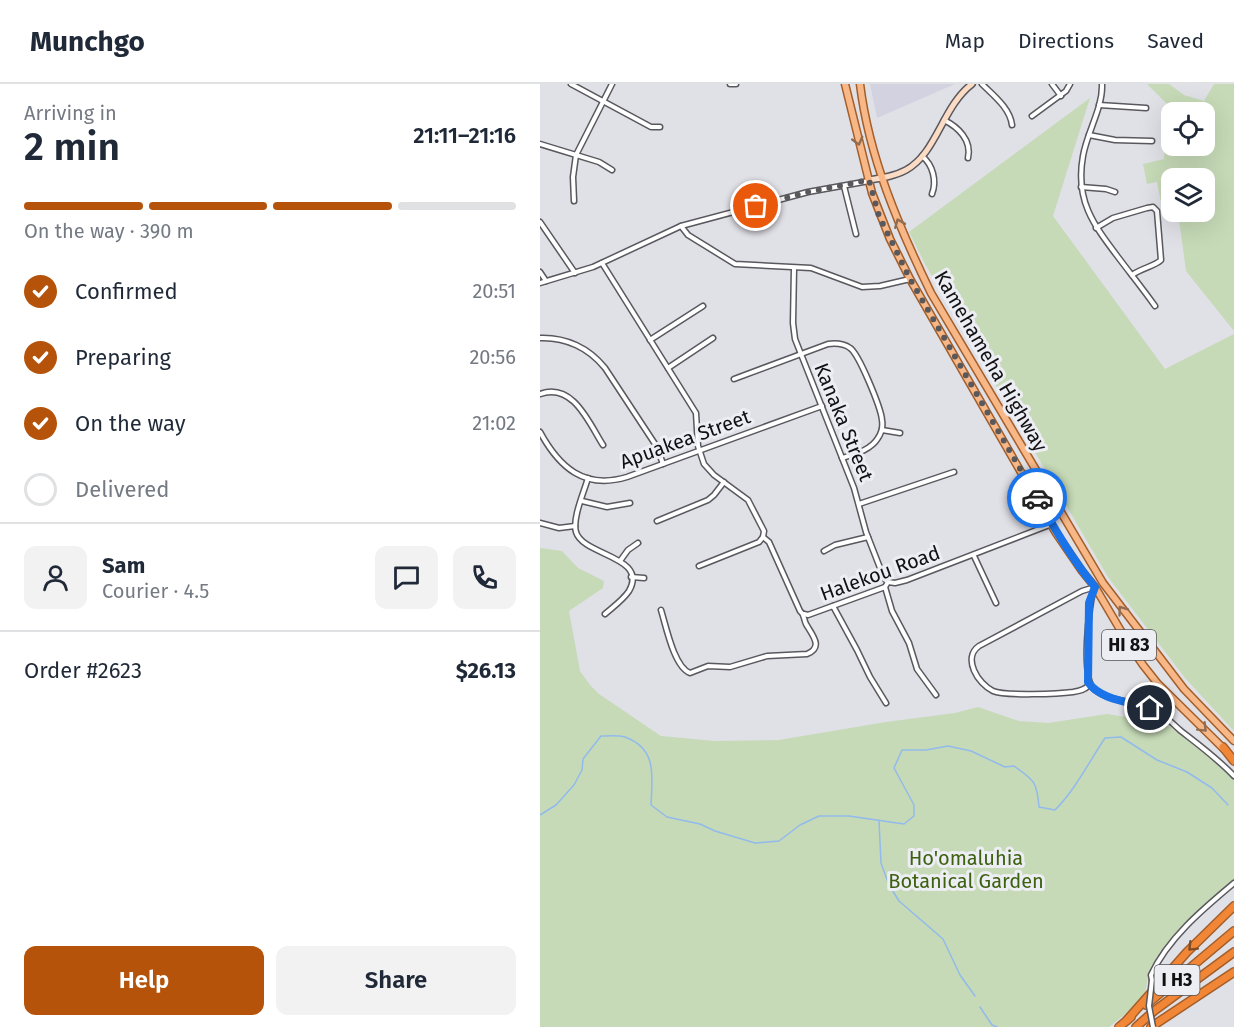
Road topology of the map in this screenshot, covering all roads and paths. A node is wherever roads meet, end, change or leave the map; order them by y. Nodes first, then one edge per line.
1 (570, 84) edge
2 (612, 84) edge
3 (730, 84) edge
4 (736, 84) edge
5 (844, 84) edge
6 (860, 84) edge
7 (972, 84) edge
8 (982, 84) edge
9 (1052, 84) edge
10 (1070, 84) edge
11 (1102, 84) edge
12 (1061, 96) junction
13 (603, 102) junction
14 (1099, 105) junction
15 (1146, 108) dead end
16 (1032, 116) dead end
17 (943, 120) junction
18 (1012, 124) dead end
19 (660, 127) dead end
20 (1089, 135) junction
21 (1152, 141) dead end
22 (540, 144) edge
23 (576, 155) junction
24 (922, 156) junction
25 (968, 158) dead end
26 (612, 170) dead end
27 (882, 178) junction
28 (869, 180) junction
29 (844, 186) junction
30 (1081, 187) junction
31 (1115, 192) dead end
32 (932, 194) dead end
33 (574, 201) dead end
34 (540, 222) edge
35 (681, 226) junction
36 (1096, 228) junction
37 (856, 234) dead end
38 (602, 263) junction
39 (794, 268) junction
40 (540, 272) edge
41 (576, 274) junction
42 (1132, 275) junction
43 (923, 277) junction
44 (910, 279) junction
45 (546, 281) junction
46 (540, 283) edge
47 (703, 306) dead end
48 (1155, 306) dead end
49 (540, 338) edge
50 (713, 338) dead end
51 (650, 340) junction
52 (801, 354) junction
53 (668, 368) junction
54 (734, 378) dead end
55 (540, 394) edge
56 (822, 406) junction
57 (882, 430) junction
58 (540, 432) edge
59 (900, 433) dead end
60 (1016, 437) junction
61 (1005, 443) junction
62 (603, 445) dead end
63 (699, 451) junction
64 (842, 458) junction
65 (663, 464) junction
66 (954, 472) dead end
67 (588, 478) junction
68 (724, 482) junction
69 (582, 501) junction
70 (630, 503) dead end
71 (859, 504) junction
72 (1064, 518) junction
73 (657, 521) dead end
74 (540, 523) edge
75 (1052, 524) junction
76 (575, 526) junction
77 (763, 537) junction
78 (868, 537) junction
79 (638, 543) dead end
80 (824, 551) dead end
81 (974, 556) junction
82 (620, 561) junction
83 (699, 566) dead end
84 (631, 577) junction
85 (644, 578) dead end
86 (888, 582) junction
87 (1103, 584) junction
88 (885, 587) junction
89 (1095, 587) junction
90 (996, 603) dead end
91 (833, 606) junction
92 (661, 610) dead end
93 (605, 614) dead end
94 (804, 614) junction
95 (1089, 685) junction
96 (1184, 689) junction
97 (936, 695) dead end
98 (1172, 697) junction
99 (886, 703) dead end
100 (1162, 715) junction
101 (1234, 741) edge
102 (1223, 747) joint
103 (1234, 760) edge
104 (1234, 776) edge
105 (1234, 883) edge
106 (1234, 906) edge
107 (1234, 931) edge
108 (1234, 952) edge
109 (1234, 972) edge
110 (1127, 1020) junction
111 (1119, 1027) edge
112 (1136, 1027) edge
113 (1152, 1027) edge

1 - 13 street
2 - 13 street
3 - 4 street
5 -> 28 main road, HI 83
6 - 27 main road, Kamehameha Highway / HI 83
7 - 17 street
8 - 18 street
9 - 12 street
10 - 12 street
11 - 14 street
12 - 16 street
13 - 19 street
13 - 23 street
14 - 15 street
14 - 20 street
17 - 24 street
17 - 25 street
20 - 21 street
20 - 30 street
22 - 23 street
23 - 26 street
23 - 33 street
24 - 27 street
24 - 32 street
27 - 28 street
43 -> 27 main road, Kamehameha Highway / HI 83
28 - 29 street
28 - 44 main road, HI 83
29 - 35 street
29 - 37 street
30 - 31 street
30 - 36 street
34 - 41 street
35 - 38 street
35 - 39 street
36 - 42 street
36 - 42 street
38 - 41 street
38 - 51 street
39 - 44 street
39 - 52 street, Kanaka Street
40 - 45 street
41 - 45 street
42 - 48 street
43 - 44 main road
43 - 60 main road, Kamehameha Highway / HI 83
44 - 61 main road, HI 83
45 - 46 street
47 - 51 street
49 - 65 street
50 - 53 street
51 - 53 street
52 - 54 street
52 - 56 street, Kanaka Street
52 - 57 street
53 - 63 street
55 - 62 street
56 - 63 street, Apuakea Street
56 - 64 street, Kanaka Street
57 - 59 street
57 - 64 street
58 - 67 street, Apuakea Street
60 - 61 main road
60 - 72 main road, Kamehameha Highway / HI 83
61 - 75 main road, HI 83
63 - 65 street, Apuakea Street
63 - 68 street, Halekou Road
64 - 71 street, Kanaka Street
65 - 67 street, Apuakea Street
66 - 71 street
67 - 69 street
68 - 73 street
68 - 77 street, Halekou Road
69 - 70 street
69 - 76 street
71 - 78 street, Kanaka Street
72 - 75 main road
72 - 87 main road, Kamehameha Highway / HI 83
74 - 76 street
75 - 81 street, Halekou Road
75 - 89 main road, HI 83
76 - 82 street
77 - 83 street
77 - 94 street, Halekou Road
78 - 80 street
78 - 86 street, Kanaka Street
79 - 82 street
81 - 86 street, Halekou Road
81 - 90 street
82 - 84 street
84 - 85 street
84 - 93 street
86 - 88 street, Halekou Road
87 - 89 main road
96 -> 87 main road, Kamehameha Highway / HI 83
88 - 91 street, Halekou Road
88 - 97 street
89 - 95 street
89 - 95 street
89 - 98 main road, HI 83
91 - 94 street, Halekou Road
91 - 99 street
92 - 94 street
95 - 100 street
96 - 98 main road
96 - 101 main road, Kamehameha Highway / HI 83
98 - 100 street
98 -> 102 main road, HI 83
100 - 104 street
102 - 103 highway
105 - 113 street, bridge
106 -> 110 highway
107 - 110 highway, I H3
108 - 112 highway, I H3
109 - 113 highway
110 - 111 highway, I H3

